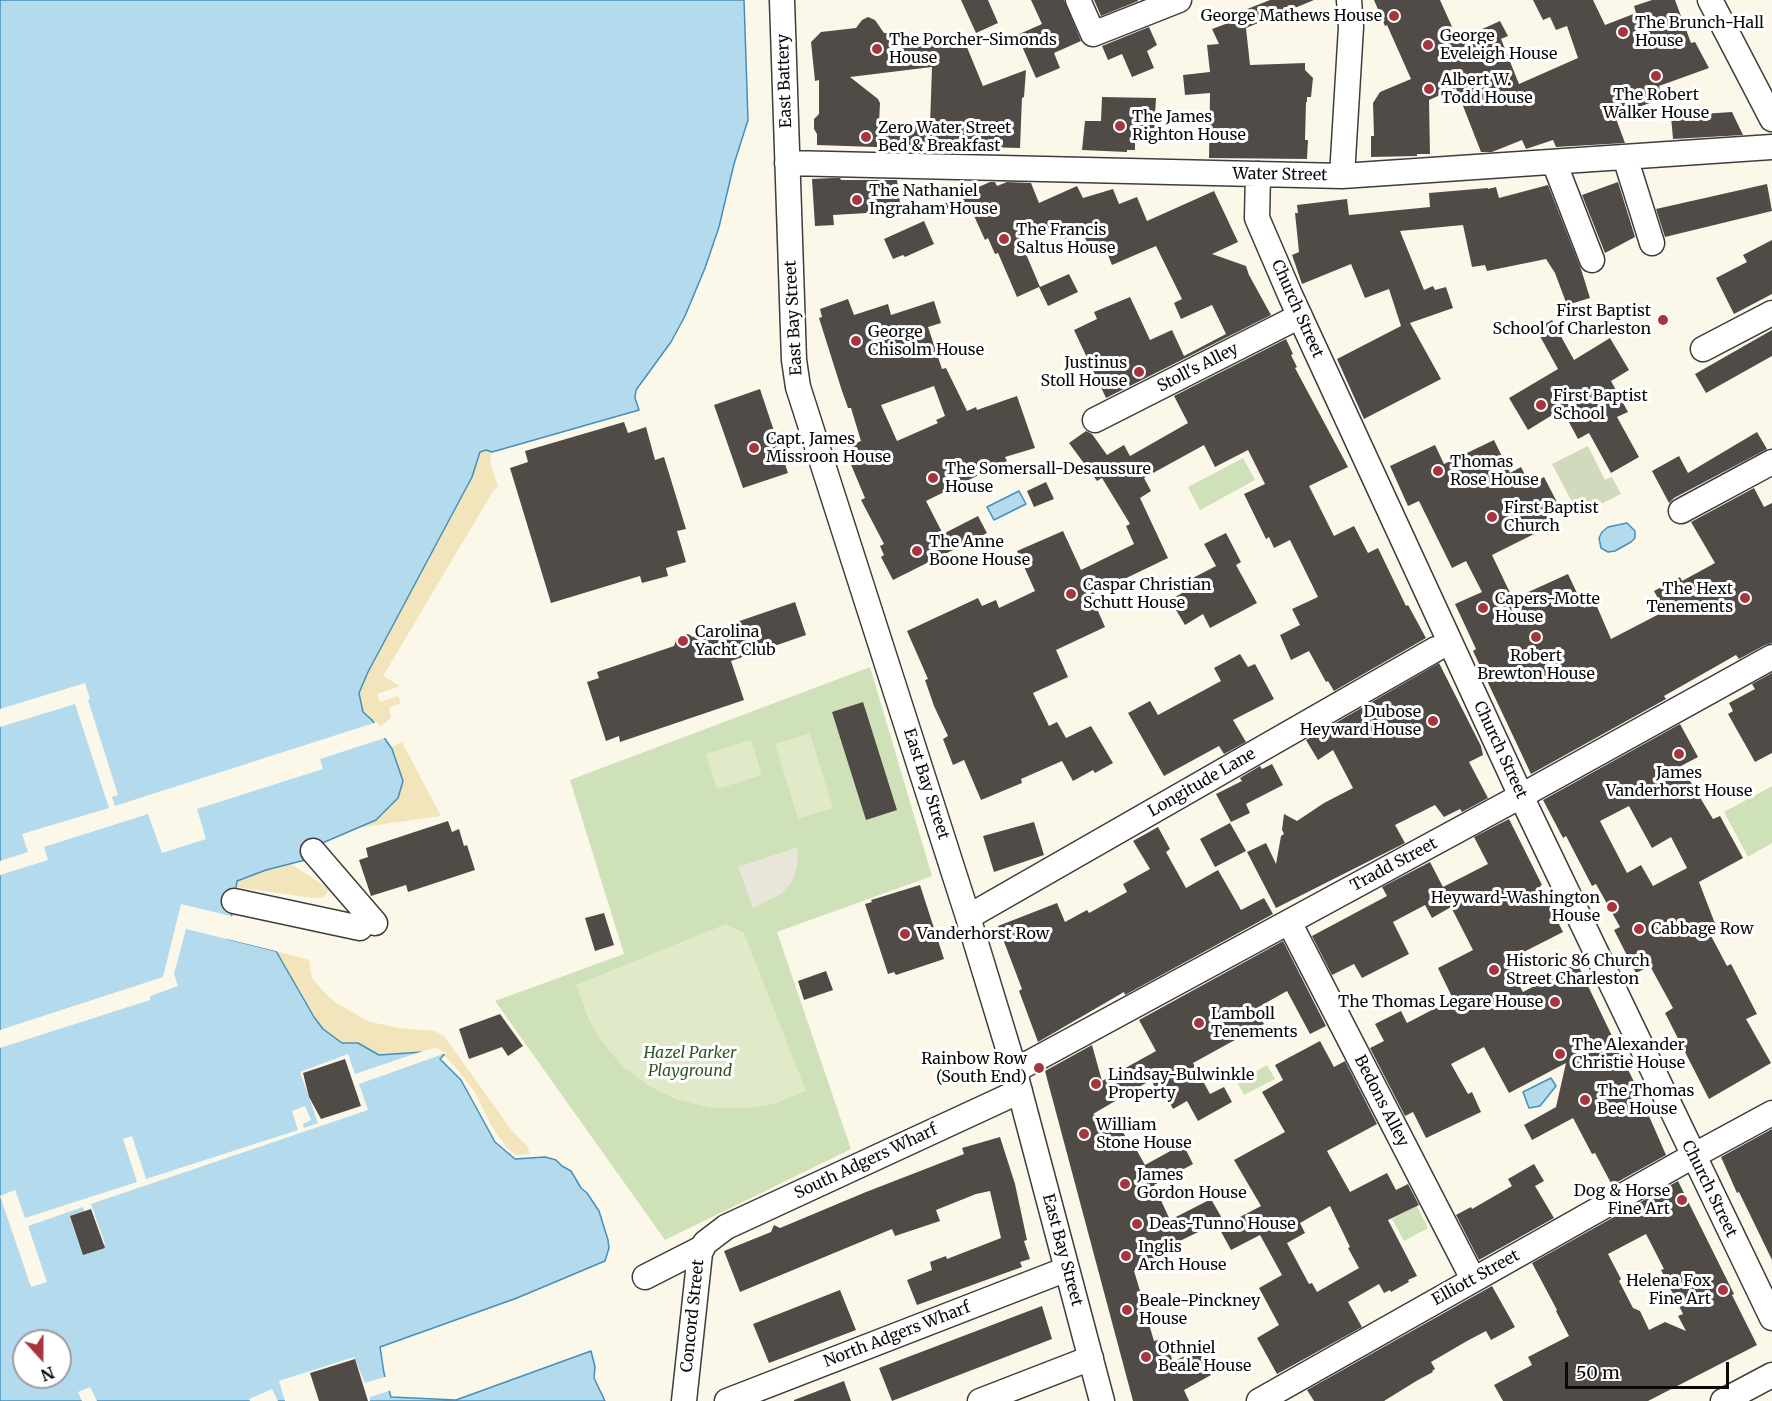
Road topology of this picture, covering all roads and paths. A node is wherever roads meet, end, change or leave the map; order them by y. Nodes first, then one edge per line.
1 (782, 0) edge
2 (1078, 0) edge
3 (1179, 0) edge
4 (1349, 0) edge
5 (1710, 0) edge
6 (1772, 119) edge
7 (1772, 147) edge
8 (1625, 157) junction
9 (1554, 162) junction
10 (787, 163) junction
11 (1258, 174) junction
12 (1342, 176) junction
13 (1652, 243) dead end
14 (1592, 260) dead end
15 (1772, 313) edge
16 (1300, 316) junction
17 (1703, 349) dead end
18 (1095, 420) dead end
19 (1772, 462) edge
20 (1681, 511) dead end
21 (1436, 649) dead end
22 (1772, 657) edge
23 (1521, 796) junction
24 (313, 851) dead end
25 (234, 901) dead end
26 (968, 917) junction
27 (1289, 922) junction
28 (1017, 1081) junction
29 (1772, 1113) edge
30 (1693, 1156) junction
31 (708, 1242) junction
32 (1067, 1269) junction
33 (645, 1277) dead end
34 (1473, 1280) junction
35 (1772, 1318) edge
36 (1091, 1358) junction
37 (1772, 1376) edge
38 (684, 1401) edge
39 (727, 1401) edge
40 (980, 1401) edge
41 (1102, 1401) edge
42 (1259, 1401) edge
43 (1723, 1401) edge

1 - 10 street, East Battery
2 - 3 street
4 - 12 street
5 - 6 street
7 - 8 street, Water Street
8 - 9 street, Water Street
8 - 13 street
9 - 12 street, Water Street
9 - 14 street
10 - 11 street, Water Street
10 - 26 street, East Bay Street
11 - 12 street, Water Street
11 - 16 street, Church Street
15 - 17 street
16 - 18 street, Stoll's Alley
16 - 23 street, Church Street
19 - 20 street
21 - 26 street, Longitude Lane
22 - 23 street, Tradd Street
23 - 27 street, Tradd Street
23 - 30 street, Church Street
24 - 25 street
26 - 28 street, East Bay Street
27 - 28 street, Tradd Street
27 - 34 street, Bedons Alley
28 - 31 street, South Adgers Wharf
28 - 32 street, East Bay Street
29 - 30 street, Elliott Street
30 - 34 street, Elliott Street
30 - 35 street, Church Street
31 - 33 street, South Adgers Wharf
31 - 38 street, Concord Street
32 - 36 street, East Bay Street
32 - 39 street, North Adgers Wharf
34 - 42 street, Elliott Street
36 - 40 street
36 - 41 street, East Bay Street
37 - 43 street

